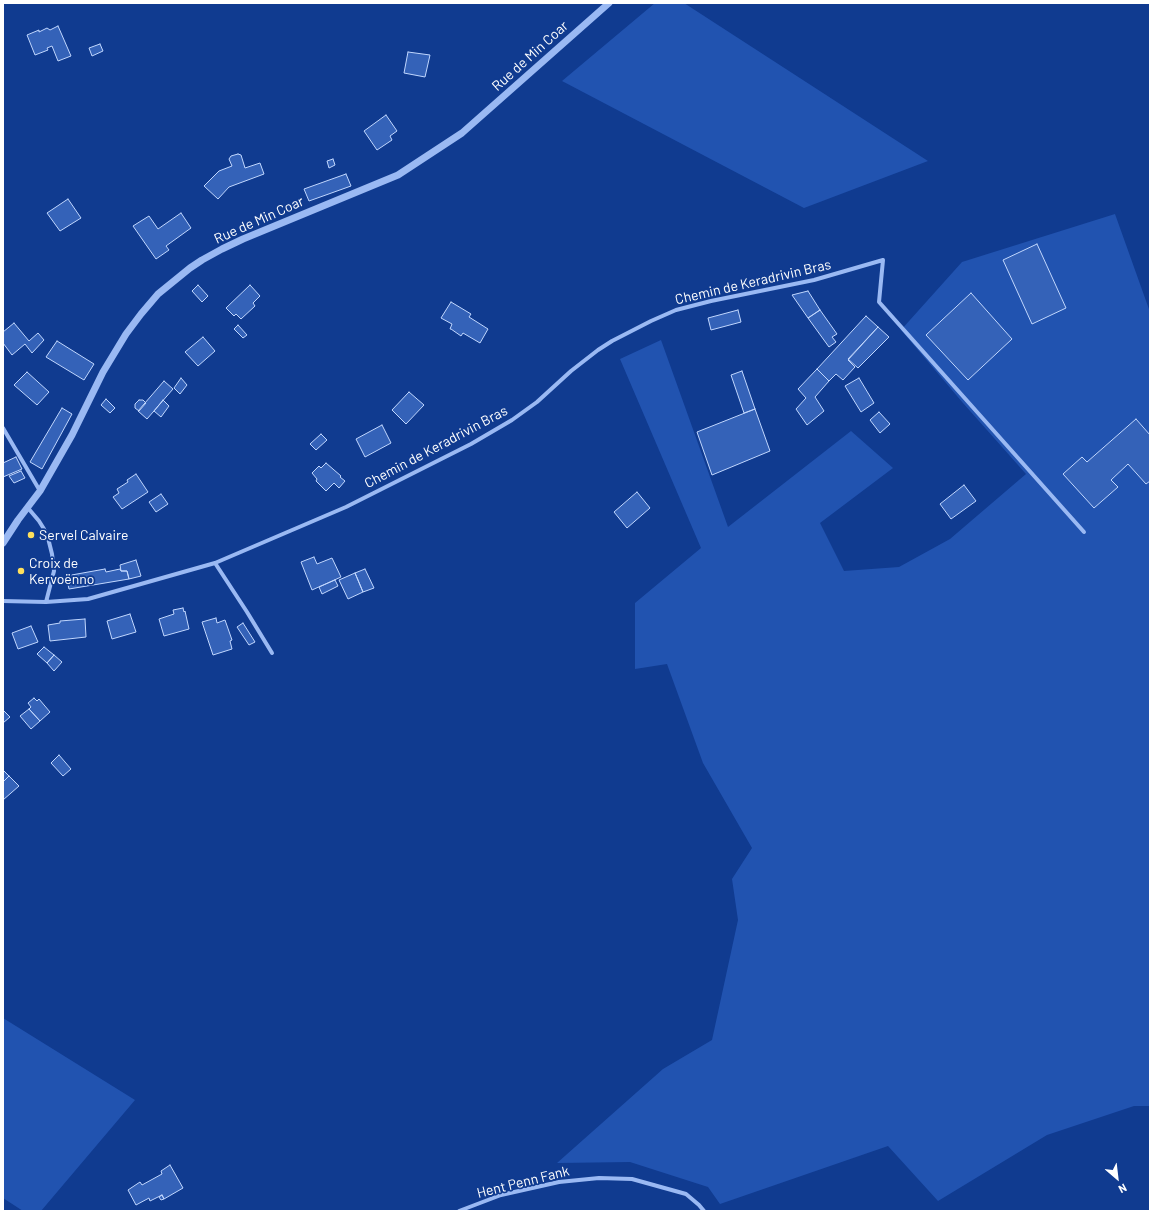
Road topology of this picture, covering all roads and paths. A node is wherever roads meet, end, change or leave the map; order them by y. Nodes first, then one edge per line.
1 (609, 3) edge
2 (3, 428) edge
3 (40, 492) junction
4 (28, 508) junction
5 (1084, 532) dead end
6 (3, 543) edge
7 (215, 563) junction
8 (3, 601) edge
9 (46, 602) junction
10 (272, 653) dead end
11 (459, 1211) edge
12 (704, 1211) edge

1 - 3 street, Rue de Min Coar
2 - 3 street
3 - 4 street, Rue de Min Coar
4 - 6 street, Rue de Min Coar
4 - 9 street
5 - 7 street, Chemin de Keradrivin Bras
7 - 9 street, Chemin de Keradrivin Bras
7 - 10 street
8 - 9 street, Chemin de Keradrivin Bras
11 - 12 street, Hent Penn Fank

